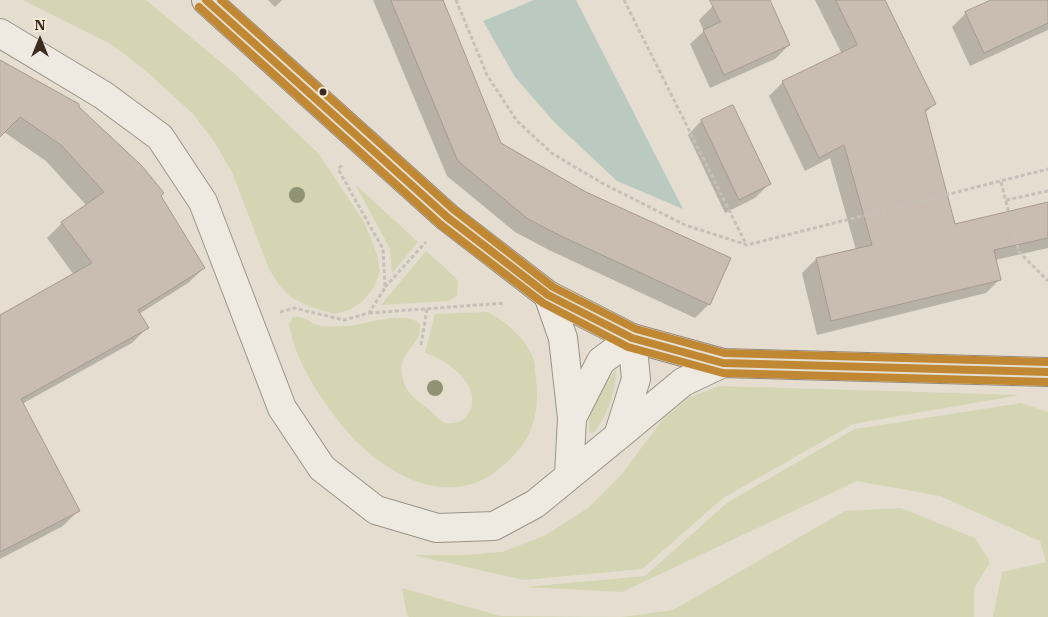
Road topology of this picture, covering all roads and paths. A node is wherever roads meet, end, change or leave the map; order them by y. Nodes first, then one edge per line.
1 (206, 0) edge
2 (456, 0) edge
3 (624, 0) edge
4 (0, 33) edge
5 (343, 164) dead end
6 (1048, 169) edge
7 (1001, 182) junction
8 (1048, 191) edge
9 (1006, 200) junction
10 (427, 241) dead end
11 (747, 245) junction
12 (1048, 281) edge
13 (385, 288) junction
14 (548, 295) junction
15 (505, 304) dead end
16 (427, 309) junction
17 (276, 313) dead end
18 (369, 313) junction
19 (632, 338) junction
20 (421, 345) dead end
21 (723, 363) junction
22 (1048, 372) edge
23 (572, 418) junction
24 (618, 436) junction
25 (570, 475) junction

1 - 14 main road
2 - 11 path
3 - 11 path
4 - 25 street
5 - 13 path
6 - 7 path
7 - 9 path
7 - 11 path
8 - 9 path
9 - 12 path
10 - 13 path
13 - 18 path
14 - 19 main road
14 - 23 street
15 - 16 path
16 - 18 path
16 - 20 path
17 - 18 path
19 - 21 main road
19 - 23 street
19 - 24 street
21 - 22 main road
21 - 24 street
23 - 25 street
24 - 25 street

